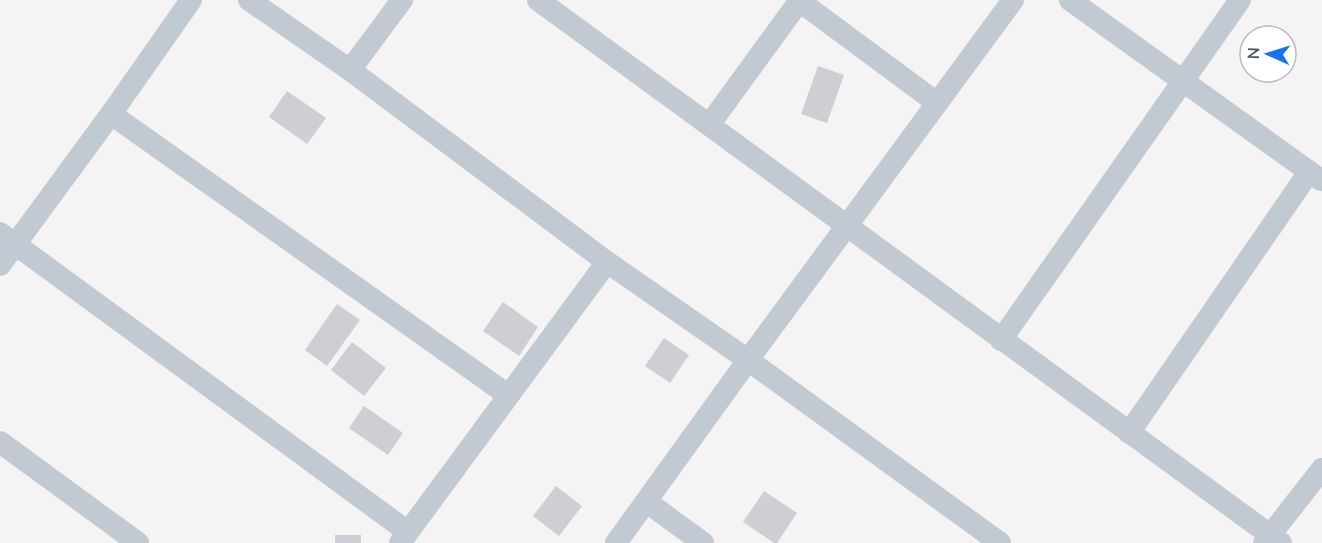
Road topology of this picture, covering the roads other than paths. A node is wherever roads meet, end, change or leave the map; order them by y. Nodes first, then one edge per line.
1 (191, 0) edge
2 (249, 0) edge
3 (402, 0) edge
4 (538, 0) edge
5 (799, 0) edge
6 (1013, 0) edge
7 (1070, 0) edge
8 (1240, 0) edge
9 (350, 70) junction
10 (1183, 82) junction
11 (937, 103) junction
12 (111, 114) junction
13 (709, 125) junction
14 (1316, 176) edge
15 (846, 226) junction
16 (8, 238) edge
17 (607, 262) junction
18 (0, 265) edge
19 (1001, 340) junction
20 (748, 360) junction
21 (508, 395) junction
22 (1129, 433) junction
23 (0, 442) edge
24 (1322, 469) edge
25 (647, 502) junction
26 (404, 537) edge
27 (1272, 540) edge
28 (138, 543) edge
29 (616, 543) edge
30 (703, 543) edge
31 (1000, 543) edge

1 - 12 street
2 - 9 street
3 - 9 street
4 - 13 street
5 - 11 street
5 - 13 street
6 - 11 street
7 - 10 street
8 - 10 street
9 - 17 street
10 - 14 street
10 - 19 street
11 - 15 street
12 - 16 street
12 - 21 street
13 - 15 street
14 - 22 street
15 - 19 street
15 - 20 street
16 - 18 street
16 - 26 street
17 - 20 street
17 - 21 street
19 - 22 street
20 - 25 street
20 - 31 street
21 - 26 street
22 - 27 street
23 - 28 street
24 - 27 street
25 - 29 street
25 - 30 street

